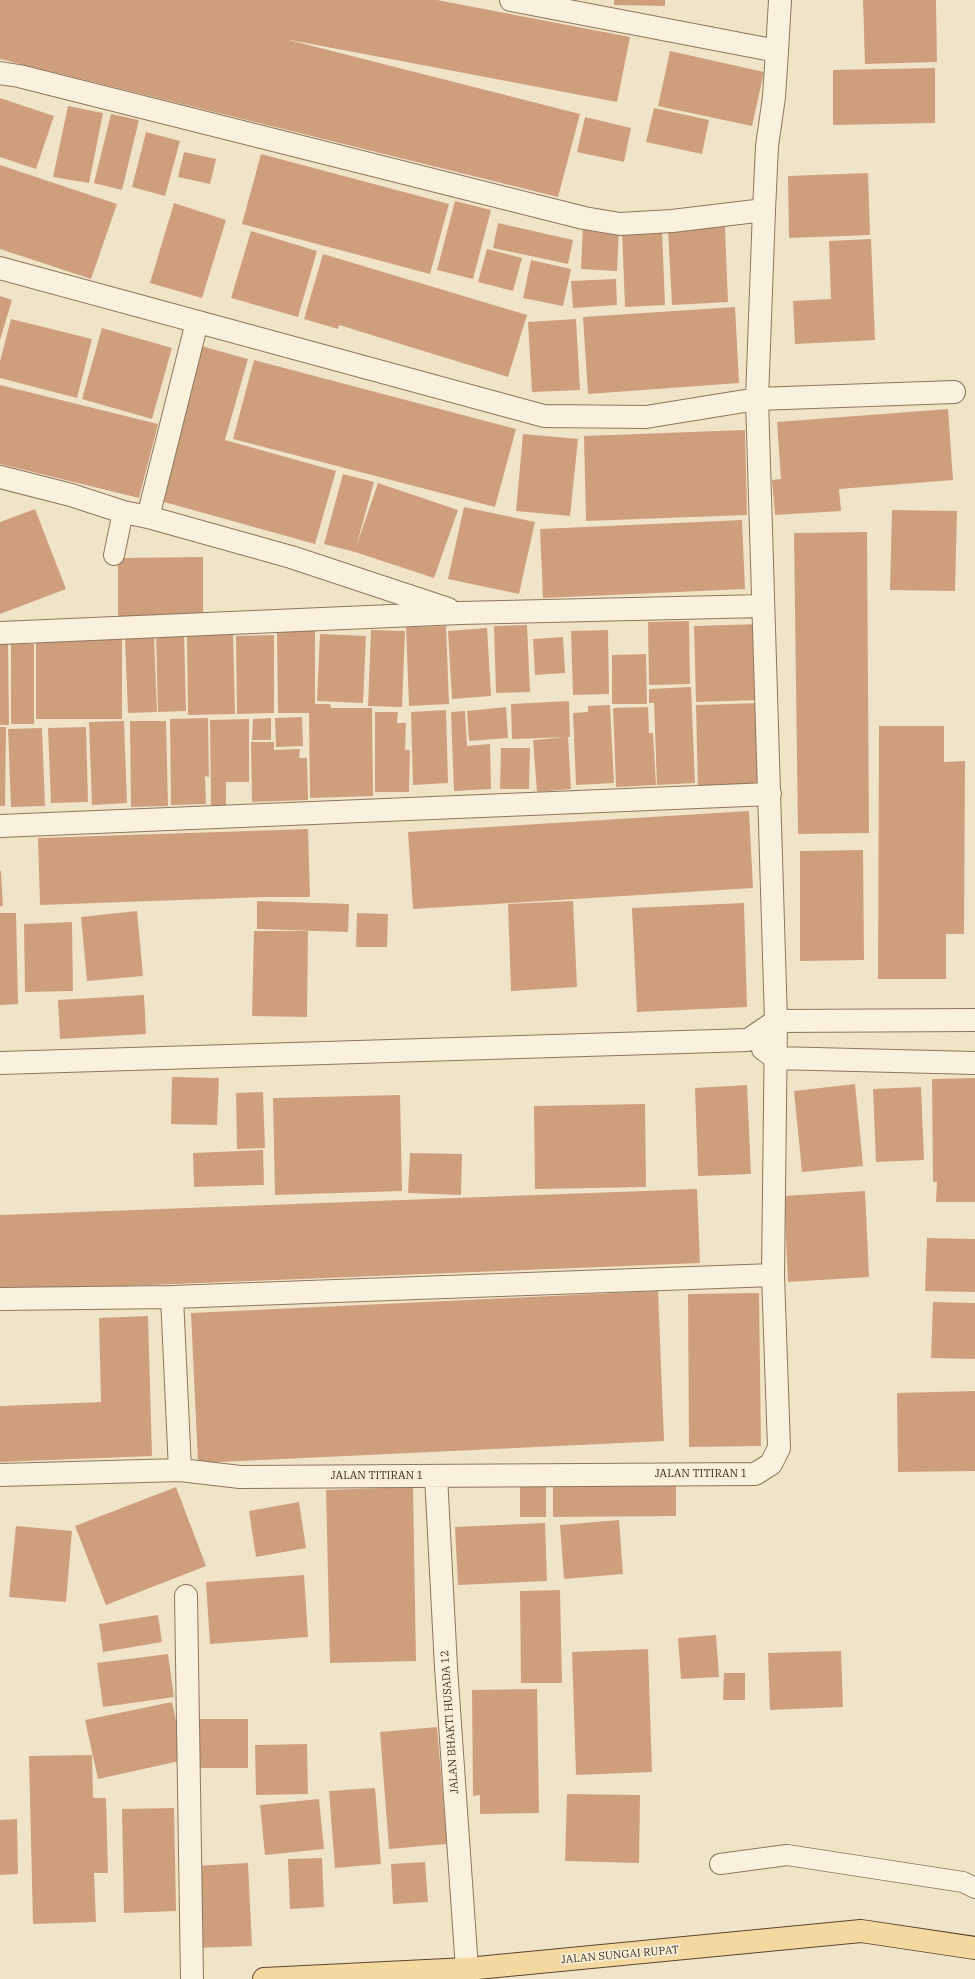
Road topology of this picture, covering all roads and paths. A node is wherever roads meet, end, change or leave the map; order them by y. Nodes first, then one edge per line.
1 (511, 0) edge
2 (780, 0) edge
3 (586, 7) edge
4 (777, 50) junction
5 (0, 73) edge
6 (764, 210) junction
7 (0, 268) edge
8 (197, 322) junction
9 (954, 392) dead end
10 (757, 399) junction
11 (0, 477) edge
12 (123, 512) junction
13 (148, 517) junction
14 (114, 555) dead end
15 (764, 606) junction
16 (460, 613) junction
17 (0, 633) edge
18 (770, 794) junction
19 (0, 826) edge
20 (975, 1020) edge
21 (776, 1021) junction
22 (748, 1040) junction
23 (775, 1058) junction
24 (0, 1063) edge
25 (975, 1063) edge
26 (773, 1275) junction
27 (172, 1297) junction
28 (0, 1299) edge
29 (180, 1470) junction
30 (0, 1475) edge
31 (436, 1476) junction
32 (186, 1596) dead end
33 (720, 1864) dead end
34 (975, 1888) edge
35 (975, 1948) edge
36 (466, 1968) junction
37 (192, 1979) edge
38 (264, 1979) edge

1 - 3 street
2 - 4 street
3 - 4 street
4 - 6 street
5 - 6 street
6 - 10 street
7 - 8 street
8 - 10 street
8 - 13 street
9 - 10 street
10 - 15 street
11 - 12 street
12 - 13 street
12 - 14 lane
13 - 16 street
15 - 16 street
15 - 18 street
16 - 17 street
18 - 19 street
18 - 21 street
20 - 21 street
21 - 22 street
21 - 23 street
22 - 23 street
22 - 24 street
23 - 25 street
23 - 26 street
26 - 27 street
26 - 31 street, JALAN TITIRAN 1
27 - 28 street
27 - 29 street
29 - 30 street, JALAN TITIRAN 1
29 - 31 street, JALAN TITIRAN 1
31 - 36 street, JALAN BHAKTI HUSADA 12
32 - 37 street
33 - 34 lane
35 - 36 main road, JALAN SUNGAI RUPAT
36 - 38 main road, JALAN SUNGAI RUPAT

